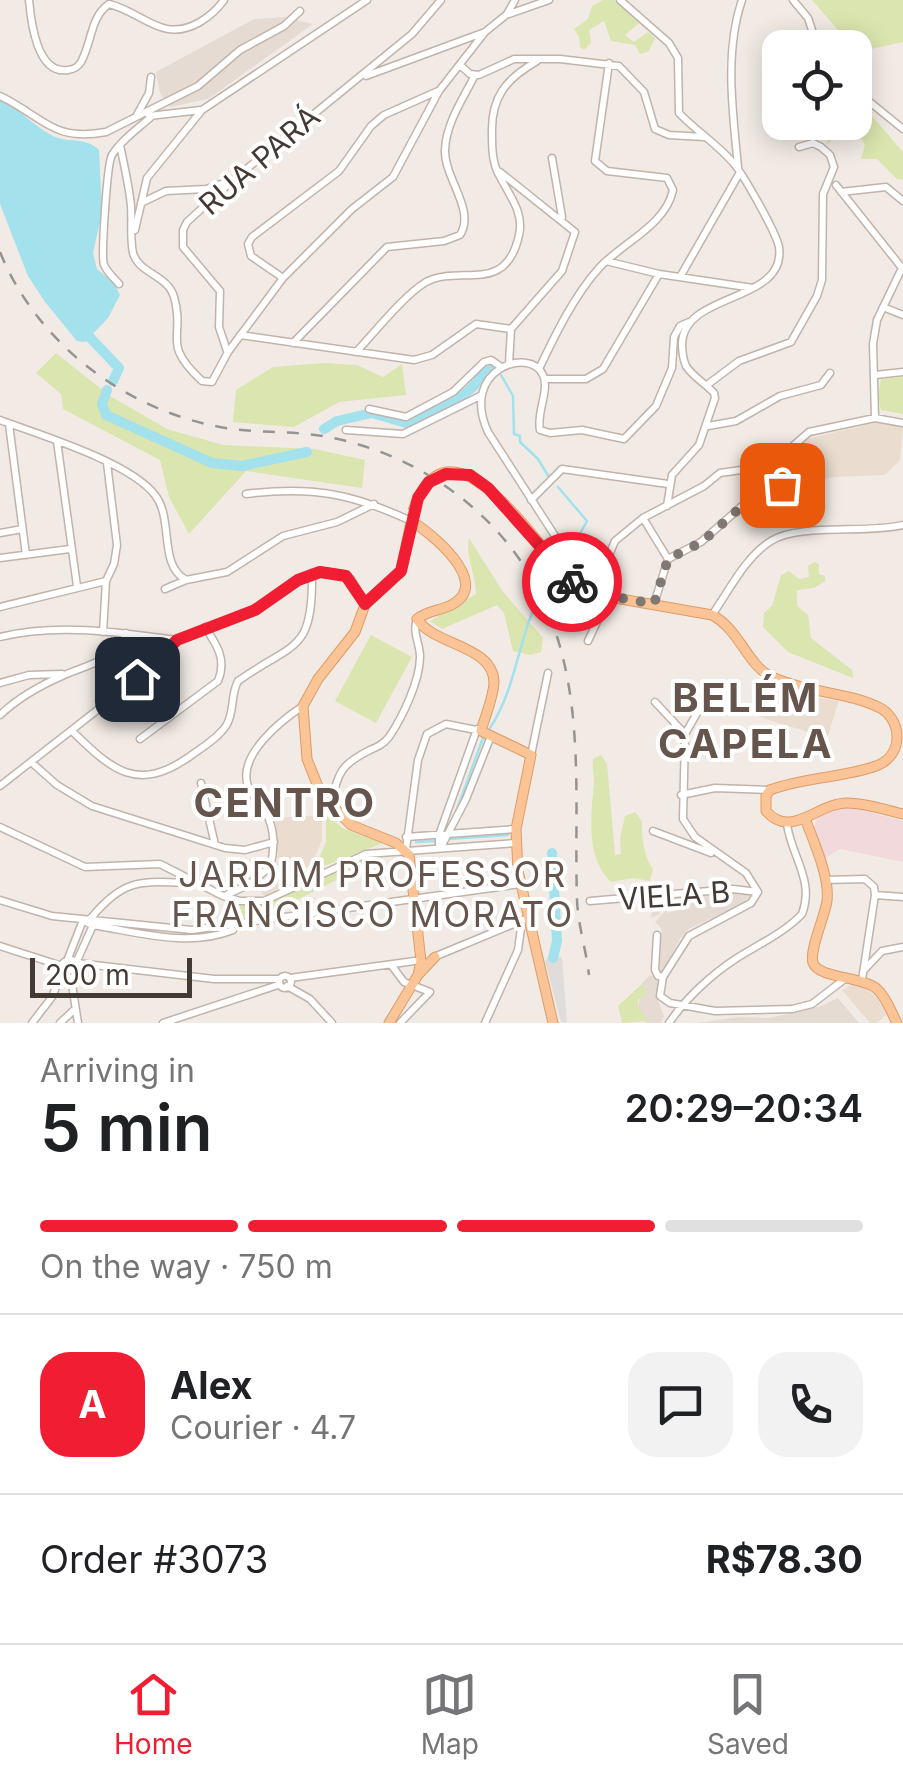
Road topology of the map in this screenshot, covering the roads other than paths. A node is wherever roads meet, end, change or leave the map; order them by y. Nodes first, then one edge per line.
1 (29, 0) edge
2 (224, 0) edge
3 (367, 0) edge
4 (441, 0) edge
5 (515, 0) edge
6 (549, 0) edge
7 (620, 0) edge
8 (742, 0) edge
9 (793, 0) edge
10 (300, 11) dead end
11 (506, 15) junction
12 (812, 30) edge
13 (485, 32) junction
14 (537, 61) junction
15 (609, 63) junction
16 (461, 66) junction
17 (475, 75) junction
18 (152, 77) dead end
19 (360, 78) junction
20 (439, 91) junction
21 (0, 96) edge
22 (872, 104) edge
23 (202, 110) junction
24 (136, 116) junction
25 (152, 116) junction
26 (903, 129) edge
27 (705, 138) junction
28 (120, 145) junction
29 (799, 147) dead end
30 (552, 158) dead end
31 (496, 168) junction
32 (739, 170) junction
33 (233, 180) junction
34 (903, 201) edge
35 (142, 203) junction
36 (562, 218) junction
37 (133, 236) junction
38 (606, 261) junction
39 (686, 266) junction
40 (903, 268) edge
41 (659, 274) junction
42 (680, 277) junction
43 (283, 278) junction
44 (693, 279) junction
45 (119, 284) dead end
46 (754, 288) junction
47 (883, 307) junction
48 (903, 314) edge
49 (690, 322) junction
50 (511, 329) junction
51 (240, 335) junction
52 (293, 343) junction
53 (228, 352) junction
54 (356, 352) junction
55 (505, 366) junction
56 (539, 369) junction
57 (903, 372) edge
58 (830, 373) dead end
59 (875, 375) junction
60 (545, 379) junction
61 (707, 385) junction
62 (481, 396) junction
63 (369, 409) dead end
64 (875, 418) junction
65 (0, 420) edge
66 (903, 423) edge
67 (9, 424) junction
68 (708, 426) junction
69 (346, 430) dead end
70 (57, 441) junction
71 (107, 462) junction
72 (668, 484) junction
73 (782, 485) dead end
74 (246, 494) dead end
75 (530, 500) junction
76 (374, 504) junction
77 (668, 506) junction
78 (412, 516) junction
79 (644, 518) junction
80 (903, 525) edge
81 (22, 529) junction
82 (0, 533) edge
83 (70, 550) junction
84 (26, 555) junction
85 (0, 558) edge
86 (668, 559) junction
87 (312, 574) junction
88 (186, 580) junction
89 (106, 581) junction
90 (574, 584) junction
91 (78, 586) junction
92 (165, 589) dead end
93 (602, 595) junction
94 (365, 604) junction
95 (654, 604) junction
96 (0, 607) edge
97 (602, 610) junction
98 (712, 615) junction
99 (417, 619) junction
100 (204, 627) junction
101 (103, 632) junction
102 (126, 633) junction
103 (0, 637) edge
104 (177, 640) junction
105 (588, 641) dead end
106 (548, 673) dead end
107 (65, 674) junction
108 (0, 683) edge
109 (655, 702) dead end
110 (304, 706) junction
111 (700, 708) dead end
112 (0, 714) edge
113 (289, 715) junction
114 (306, 723) junction
115 (72, 732) junction
116 (483, 732) junction
117 (686, 734) junction
118 (140, 739) dead end
119 (530, 755) junction
120 (32, 762) junction
121 (201, 783) dead end
122 (0, 786) edge
123 (770, 790) junction
124 (682, 795) junction
125 (330, 804) junction
126 (903, 814) edge
127 (804, 818) junction
128 (787, 824) junction
129 (0, 827) edge
130 (516, 829) junction
131 (652, 831) dead end
132 (444, 835) junction
133 (406, 837) junction
134 (274, 842) junction
135 (516, 842) junction
136 (214, 845) junction
137 (440, 847) junction
138 (406, 849) junction
139 (717, 855) junction
140 (825, 880) junction
141 (201, 883) junction
142 (520, 884) junction
143 (758, 892) junction
144 (875, 895) junction
145 (223, 896) junction
146 (903, 897) edge
147 (0, 900) edge
148 (415, 901) junction
149 (590, 902) dead end
150 (525, 919) junction
151 (90, 920) junction
152 (657, 935) dead end
153 (0, 946) edge
154 (903, 946) edge
155 (436, 957) junction
156 (421, 960) junction
157 (69, 965) junction
158 (392, 966) junction
159 (863, 976) junction
160 (663, 977) junction
161 (71, 978) junction
162 (847, 978) junction
163 (283, 982) junction
164 (414, 984) junction
165 (421, 1002) junction
166 (681, 1006) junction
167 (76, 1008) junction
168 (891, 1020) edge
169 (32, 1023) edge
170 (60, 1023) edge
171 (78, 1023) edge
172 (163, 1023) edge
173 (332, 1023) edge
174 (388, 1023) edge
175 (400, 1023) edge
176 (485, 1023) edge
177 (553, 1023) edge
178 (670, 1023) edge

1 - 2 street
3 - 23 street
4 - 19 street, RUA PARÁ
5 - 11 street
6 - 11 street
7 - 27 street
8 - 32 street
9 - 12 street
10 - 24 street
11 - 13 street
13 - 16 street
13 - 19 street
14 - 15 street
14 - 17 street
14 - 31 street
15 - 27 street
15 - 38 street
16 - 17 street
16 - 20 street
17 - 52 street
18 - 24 street
19 - 33 street, RUA PARÁ
20 - 43 street
20 - 43 street
21 - 24 street
22 - 26 street
23 - 25 street
23 - 35 street
24 - 25 street
25 - 28 street
27 - 32 street
28 - 37 street
28 - 45 street
29 - 61 street
30 - 36 street
31 - 36 street
31 - 54 street
32 - 39 street
32 - 46 street
33 - 35 street
33 - 53 street, RUA PARÁ
34 - 40 street
35 - 37 street
36 - 50 street
37 - 53 street
38 - 41 street
38 - 56 street
39 - 42 street
39 - 44 street
40 - 47 street
41 - 42 street
41 - 60 street
42 - 44 street
43 - 51 street
44 - 46 street
46 - 49 street
47 - 48 street
47 - 59 street
49 - 60 street
49 - 61 street
50 - 54 street
50 - 55 street
51 - 52 street
51 - 53 street
52 - 54 street
55 - 56 street
55 - 62 street
55 - 63 street
56 - 60 street
57 - 59 street
58 - 68 street
59 - 64 street
61 - 68 street
62 - 69 street
62 - 75 street
64 - 66 street
64 - 77 street
65 - 67 street
67 - 70 street
67 - 81 street
68 - 72 street
70 - 71 street
70 - 83 street
71 - 88 street
71 - 89 street
72 - 75 street
72 - 77 street
73 - 86 street
74 - 76 street
75 - 93 street
76 - 78 street
76 - 88 street
77 - 79 street
78 - 90 main road, bridge
78 - 94 main road
78 - 99 main road
79 - 86 street
79 - 93 street
80 - 98 street
81 - 82 street
81 - 84 street
83 - 84 street
83 - 91 street
84 - 85 street
86 - 95 street
87 - 94 street
87 - 100 street
87 - 115 street
88 - 92 street
89 - 91 street
89 - 101 street
90 - 93 main road
90 - 97 main road
91 - 96 street
93 - 95 main road
93 - 97 main road
94 - 110 main road
95 - 98 main road
97 - 105 street
98 - 123 main road
99 - 116 main road
99 - 125 street
100 - 104 street
100 - 118 street
101 - 102 street
101 - 103 street
102 - 104 street
102 - 107 street
104 - 115 street
106 - 119 street
107 - 108 street
107 - 112 street
109 - 117 street
110 - 113 street
110 - 114 main road
111 - 117 street
113 - 114 street
113 - 134 street
114 - 125 main road
115 - 120 street
116 - 119 main road
116 - 132 street
116 - 132 street
116 - 133 street
117 - 124 street
119 - 130 main road
120 - 122 street
120 - 136 street
121 - 136 street
123 - 124 street
123 - 128 main road
124 - 139 street
125 - 138 main road
126 - 127 main road
127 - 128 main road
127 - 140 main road
128 - 166 street
129 - 141 street
130 - 132 street
130 - 135 main road
131 - 139 street
132 - 133 street
132 - 137 street
133 - 138 street
134 - 136 street
134 - 145 street
135 - 137 street
135 - 142 main road
137 - 138 street
138 - 145 street
138 - 148 main road
139 - 143 street
140 - 144 street
140 - 162 main road
141 - 145 street
141 - 151 street
142 - 148 street
142 - 150 main road
143 - 149 street, VIELA B
143 - 160 street
144 - 146 street
144 - 159 street
147 - 151 street
148 - 151 street
148 - 156 main road
150 - 155 street
150 - 176 street
150 - 177 main road
151 - 157 street
152 - 160 street
153 - 157 street
154 - 159 street
155 - 156 street
155 - 164 main road
156 - 158 street
156 - 164 main road
157 - 161 street
157 - 161 street
157 - 163 street
157 - 169 street
158 - 163 street
158 - 164 street
159 - 162 main road
159 - 168 main road
160 - 166 street
161 - 167 street
162 - 166 street
163 - 172 street
163 - 173 street
164 - 165 street
164 - 165 street
164 - 174 main road
165 - 175 street
166 - 178 street
167 - 170 street
167 - 171 street

